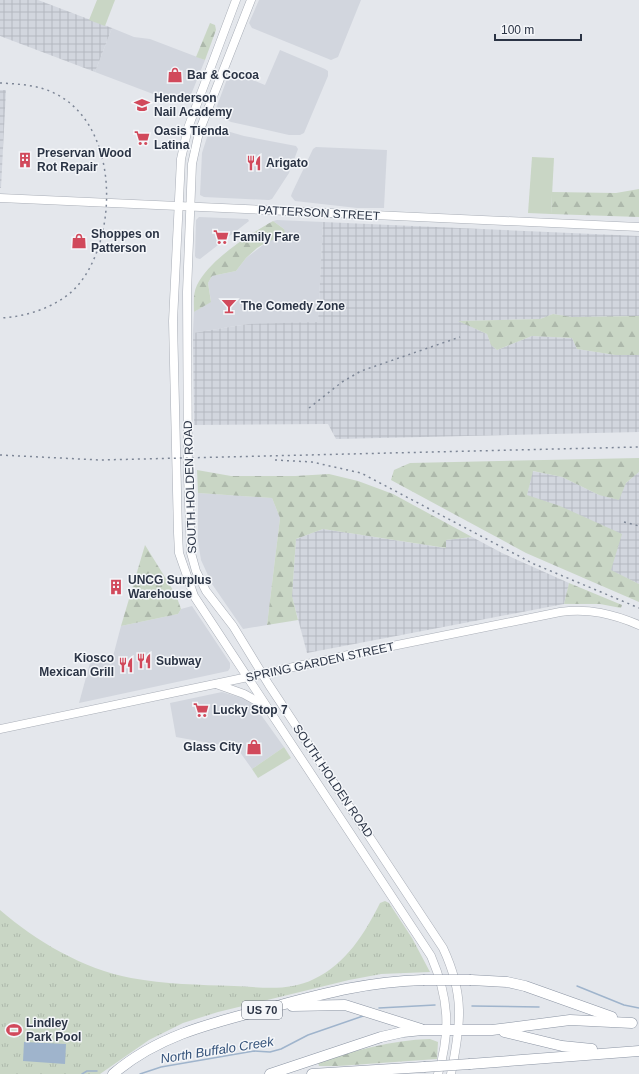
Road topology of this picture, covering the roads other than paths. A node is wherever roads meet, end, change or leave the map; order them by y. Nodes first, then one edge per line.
1 (236, 0) edge
2 (251, 0) edge
3 (193, 114) junction
4 (196, 141) junction
5 (0, 198) edge
6 (179, 206) junction
7 (190, 206) junction
8 (639, 227) edge
9 (639, 625) edge
10 (262, 674) junction
11 (248, 678) junction
12 (215, 684) junction
13 (265, 705) junction
14 (0, 729) edge
15 (278, 1006) junction
16 (636, 1023) edge
17 (422, 1030) junction
18 (448, 1030) junction
19 (459, 1030) junction
20 (492, 1030) junction
21 (635, 1051) edge
22 (113, 1074) edge
23 (270, 1074) edge
24 (312, 1074) edge
25 (438, 1074) edge
26 (451, 1074) edge

1 - 3 main road, SOUTH HOLDEN ROAD
2 - 4 main road, SOUTH HOLDEN ROAD
3 - 4 main road
3 - 6 main road, SOUTH HOLDEN ROAD
4 - 7 main road, SOUTH HOLDEN ROAD
5 - 6 main road, PATTERSON STREET
6 - 7 main road, PATTERSON STREET
6 - 11 main road, SOUTH HOLDEN ROAD
7 - 8 main road, PATTERSON STREET
7 - 10 main road, SOUTH HOLDEN ROAD
9 - 10 main road, SPRING GARDEN STREET
10 - 11 main road, SPRING GARDEN STREET
10 - 19 main road, SOUTH HOLDEN ROAD
11 - 12 main road, SPRING GARDEN STREET
11 - 13 main road, SOUTH HOLDEN ROAD
12 - 13 main road
12 - 14 main road, SPRING GARDEN STREET
13 - 18 main road, SOUTH HOLDEN ROAD
15 - 16 highway, US 70, bridge
15 - 17 highway
15 - 22 highway, US 70
16 - 20 highway
17 - 18 highway
17 - 23 highway
18 - 19 highway
18 - 25 main road, SOUTH HOLDEN ROAD
19 - 20 highway
19 - 26 main road, SOUTH HOLDEN ROAD
20 - 21 highway
21 - 24 highway, bridge

